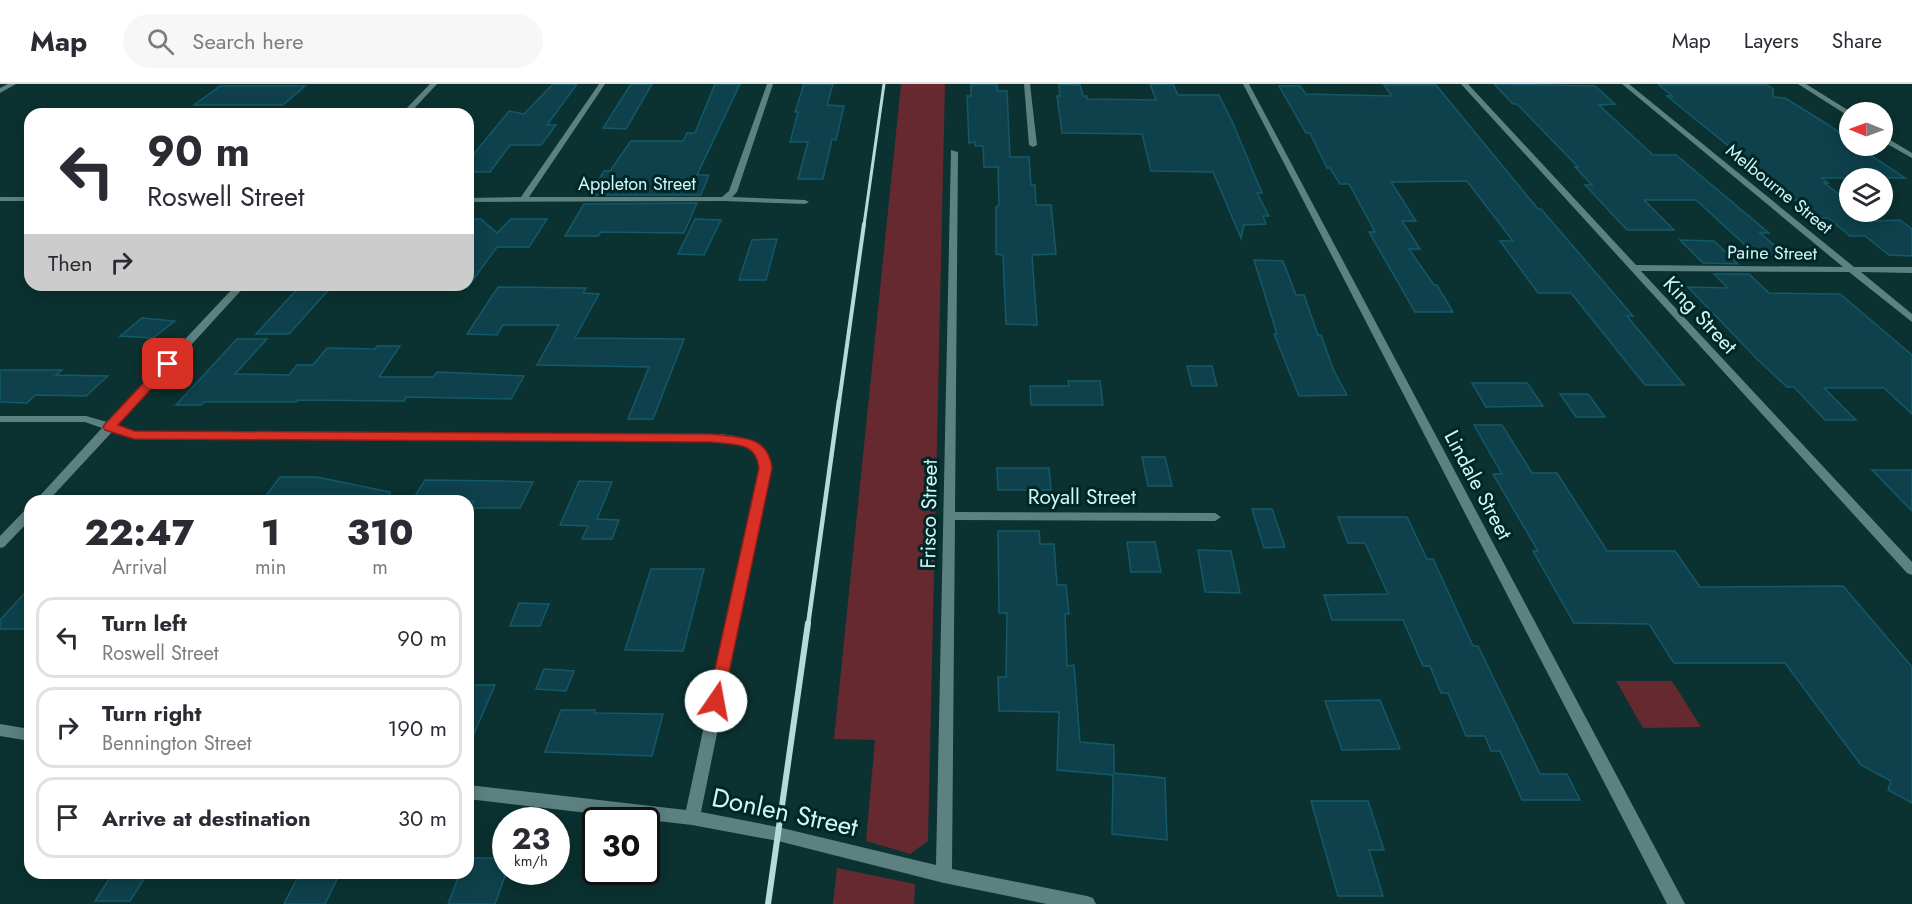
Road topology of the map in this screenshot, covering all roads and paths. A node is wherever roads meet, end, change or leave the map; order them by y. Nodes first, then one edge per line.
1 (13, 84) edge
2 (434, 84) edge
3 (602, 84) edge
4 (770, 84) edge
5 (1027, 84) edge
6 (1246, 84) edge
7 (1464, 84) edge
8 (1625, 84) edge
9 (1801, 84) edge
10 (0, 91) edge
11 (411, 108) edge
12 (1839, 108) edge
13 (1893, 144) edge
14 (1033, 145) dead end
15 (954, 152) dead end
16 (1912, 156) edge
17 (0, 199) edge
18 (24, 199) edge
19 (724, 199) junction
20 (474, 200) edge
21 (523, 200) junction
22 (805, 202) dead end
23 (1632, 268) junction
24 (1853, 270) junction
25 (1912, 270) edge
26 (235, 291) edge
27 (1912, 319) edge
28 (0, 419) edge
29 (109, 427) junction
30 (46, 495) edge
31 (949, 516) junction
32 (1215, 517) dead end
33 (24, 518) edge
34 (0, 544) edge
35 (1912, 570) edge
36 (0, 730) edge
37 (24, 734) edge
38 (474, 793) edge
39 (692, 818) junction
40 (944, 875) junction
41 (1087, 904) edge
42 (1676, 904) edge

1 - 10 street
2 - 11 street
3 - 21 street
4 - 19 street
5 - 14 street
6 - 42 street, Lindale Street
7 - 23 street, King Street
8 - 24 street, Melbourne Street
9 - 12 street
13 - 16 street
15 - 31 street, Frisco Street
17 - 18 street
19 - 21 street, Appleton Street
19 - 22 street, Appleton Street
20 - 21 street, Appleton Street
23 - 24 street, Paine Street
23 - 35 street, King Street
24 - 25 street, Paine Street
24 - 27 street, Melbourne Street
26 - 29 street
28 - 29 street
29 - 30 street
29 - 39 street
31 - 32 street, Royall Street
31 - 40 street, Frisco Street
33 - 34 street
36 - 37 street
38 - 39 street, Donlen Street
39 - 40 street, Donlen Street
40 - 41 street, Donlen Street

